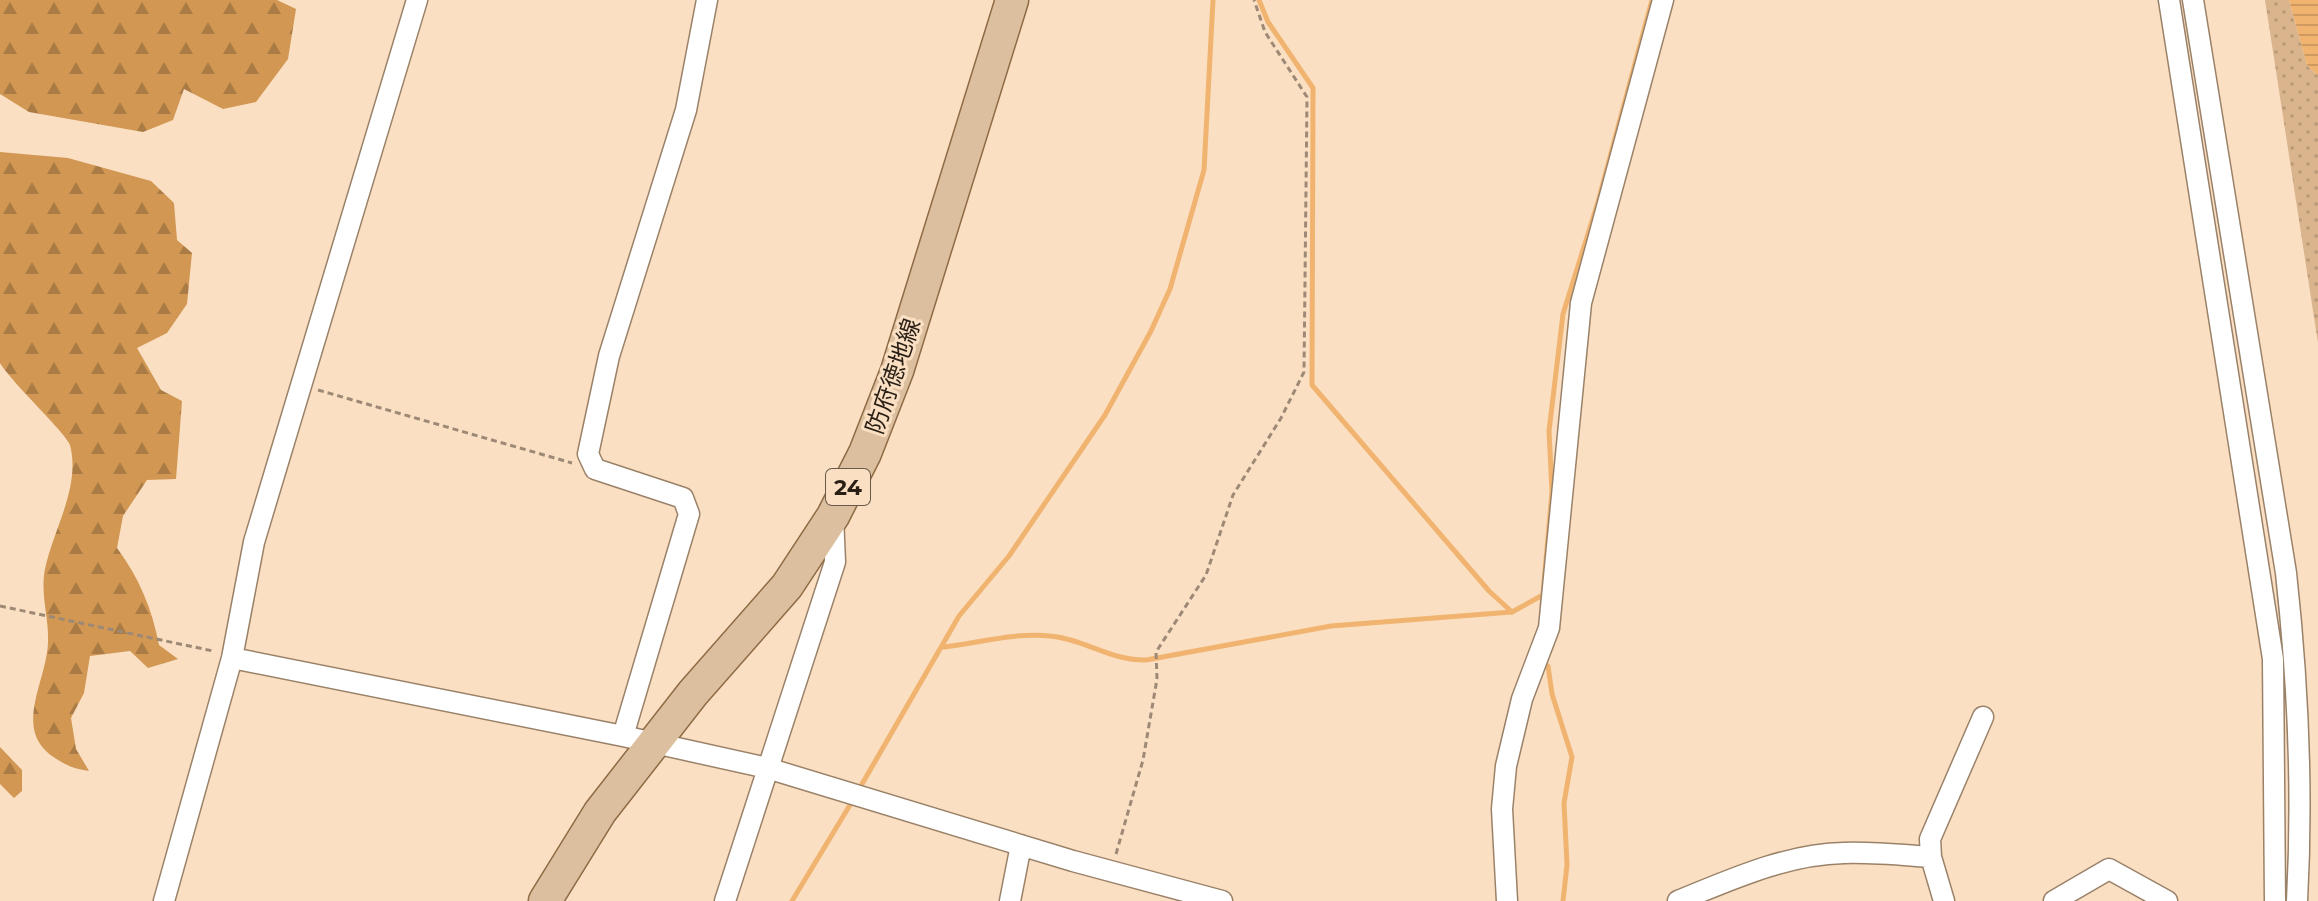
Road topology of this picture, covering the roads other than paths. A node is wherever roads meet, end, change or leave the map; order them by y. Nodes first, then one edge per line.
1 (417, 0) edge
2 (707, 0) edge
3 (1663, 0) edge
4 (2169, 0) edge
5 (2193, 0) edge
6 (1010, 1) edge
7 (833, 516) junction
8 (232, 658) junction
9 (1983, 717) dead end
10 (638, 739) junction
11 (767, 768) junction
12 (1021, 845) junction
13 (1931, 857) junction
14 (164, 901) edge
15 (545, 901) edge
16 (725, 901) edge
17 (1010, 901) edge
18 (1222, 901) edge
19 (1507, 901) edge
20 (1678, 901) edge
21 (1944, 901) edge
22 (2054, 901) edge
23 (2167, 901) edge
24 (2275, 901) edge
25 (2297, 901) edge

1 - 8 street
2 - 10 street
3 - 19 street
4 - 24 street
5 - 25 street
6 - 7 main road, 防府徳地線 / 24
7 - 10 main road, 防府徳地線 / 24
7 - 11 street
8 - 10 street
8 - 14 street
9 - 13 street
10 - 11 street
10 - 15 main road, 防府徳地線 / 24
11 - 12 street
11 - 16 street
12 - 17 street
12 - 18 street
13 - 20 street
13 - 21 street
22 - 23 street

